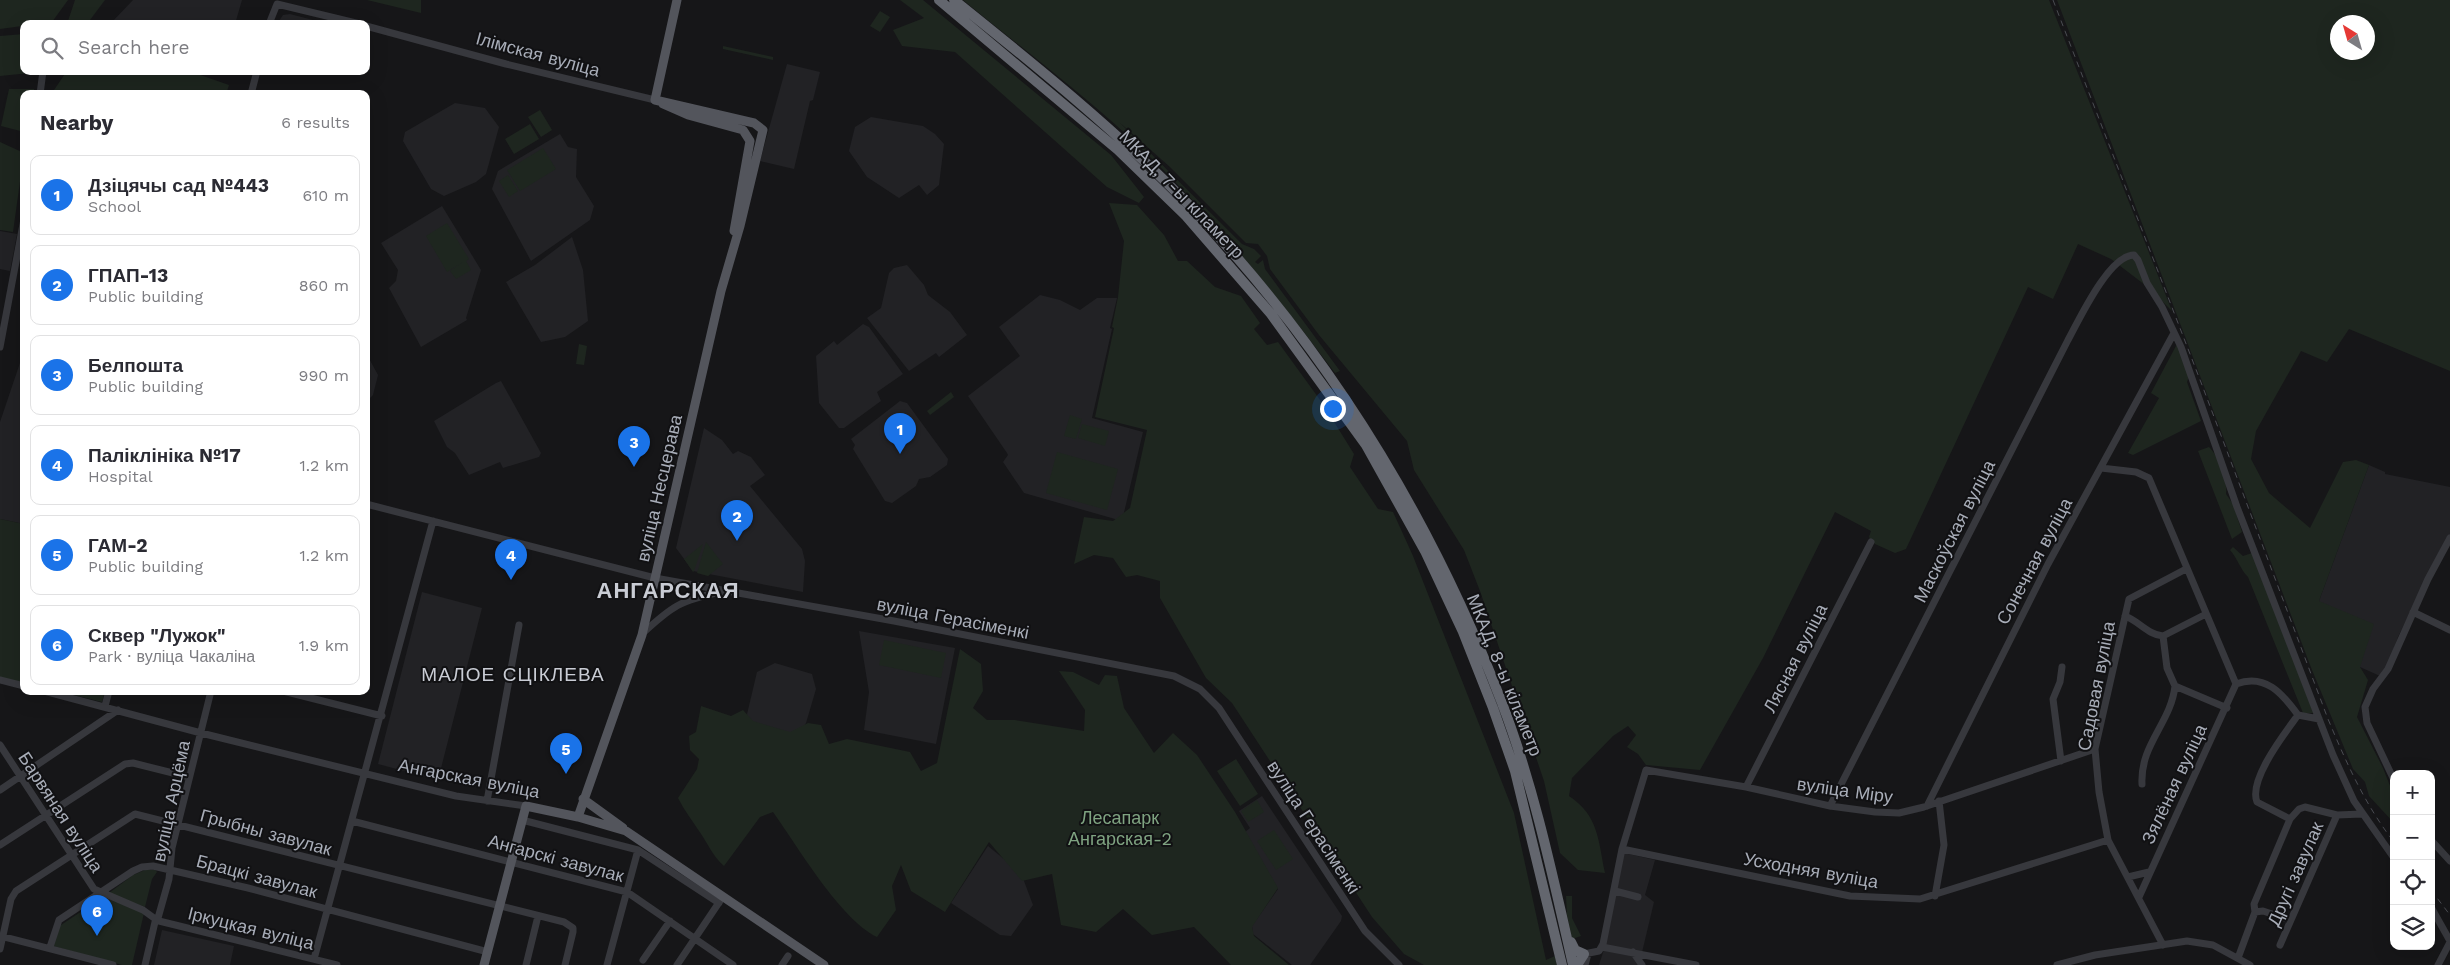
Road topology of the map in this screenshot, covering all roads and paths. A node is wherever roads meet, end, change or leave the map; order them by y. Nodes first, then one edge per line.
1 (677, 0) edge
2 (939, 0) edge
3 (954, 0) edge
4 (271, 20) edge
5 (343, 20) edge
6 (370, 27) edge
7 (42, 75) edge
8 (256, 75) edge
9 (41, 90) edge
10 (252, 90) edge
11 (658, 101) junction
12 (702, 114) junction
13 (750, 141) junction
14 (759, 144) junction
15 (740, 190) junction
16 (749, 193) junction
17 (20, 240) edge
18 (732, 249) junction
19 (2174, 333) junction
20 (0, 347) edge
21 (1370, 443) junction
22 (2101, 468) junction
23 (370, 505) edge
24 (434, 521) junction
25 (2450, 538) edge
26 (1871, 542) dead end
27 (2186, 569) junction
28 (655, 578) junction
29 (725, 591) junction
30 (2413, 612) junction
31 (2206, 614) junction
32 (2125, 616) junction
33 (519, 625) dead end
34 (2450, 630) edge
35 (642, 635) junction
36 (2162, 636) junction
37 (2062, 667) dead end
38 (0, 680) edge
39 (2236, 684) junction
40 (20, 685) edge
41 (2175, 686) junction
42 (60, 695) edge
43 (108, 695) edge
44 (209, 695) edge
45 (299, 695) edge
46 (105, 706) junction
47 (2227, 708) junction
48 (118, 710) junction
49 (2298, 715) junction
50 (382, 716) junction
51 (2319, 720) junction
52 (201, 733) junction
53 (0, 745) edge
54 (2095, 749) junction
55 (2061, 761) junction
56 (2390, 772) edge
57 (366, 773) junction
58 (19, 777) junction
59 (189, 777) junction
60 (2142, 784) dead end
61 (1746, 787) junction
62 (0, 790) edge
63 (583, 799) junction
64 (487, 801) junction
65 (1939, 801) junction
66 (526, 806) junction
67 (1830, 806) junction
68 (1927, 806) junction
69 (2362, 814) junction
70 (45, 815) junction
71 (2337, 815) junction
72 (578, 817) junction
73 (2290, 819) junction
74 (522, 820) junction
75 (352, 821) junction
76 (178, 824) junction
77 (626, 831) junction
78 (2108, 840) junction
79 (2435, 844) edge
80 (0, 845) edge
81 (1622, 849) junction
82 (638, 850) junction
83 (2390, 852) edge
84 (71, 855) junction
85 (2450, 861) edge
86 (511, 862) junction
87 (340, 866) junction
88 (170, 869) junction
89 (2148, 872) junction
90 (2128, 877) junction
91 (1615, 891) junction
92 (626, 892) junction
93 (102, 894) junction
94 (1935, 896) junction
95 (1638, 897) dead end
96 (2139, 897) junction
97 (721, 900) junction
98 (500, 906) junction
99 (327, 910) junction
100 (2256, 912) junction
101 (2435, 914) edge
102 (538, 916) junction
103 (157, 920) junction
104 (2290, 920) junction
105 (670, 921) junction
106 (1564, 924) junction
107 (2, 936) edge
108 (695, 939) junction
109 (2450, 942) edge
110 (2163, 945) junction
111 (2280, 945) dead end
112 (1602, 947) junction
113 (50, 948) junction
114 (0, 949) edge
115 (488, 952) junction
116 (1633, 952) junction
117 (788, 956) dead end
118 (1586, 958) edge
119 (2238, 958) junction
120 (314, 959) junction
121 (643, 960) dead end
122 (731, 964) edge
123 (113, 965) edge
124 (145, 965) edge
125 (337, 965) edge
126 (484, 965) edge
127 (526, 965) edge
128 (565, 965) edge
129 (607, 965) edge
130 (677, 965) edge
131 (782, 965) edge
132 (824, 965) edge
133 (1399, 965) edge
134 (1562, 965) edge
135 (1575, 965) edge
136 (1642, 965) edge
137 (1696, 965) edge
138 (2057, 965) edge
139 (2250, 965) edge
140 (2436, 965) edge

1 - 11 main road
2 - 21 highway, МКАД, 7-ы кіламетр
3 - 21 highway, МКАД, 7-ы кіламетр
4 - 5 street
6 - 11 street, Ілімская вуліца
7 - 9 street
8 - 10 street
11 - 12 main road, Ілімская вуліца
12 - 13 main road
12 - 14 main road
13 - 14 main road
13 - 15 main road
14 - 16 main road
15 - 16 main road
15 - 18 main road
16 - 18 main road
17 - 20 street
18 - 28 main road, вуліца Несцерава
19 - 22 street, Сонечная вуліца
19 - 51 street
19 - 67 street, Маскоўская вуліца
21 - 106 highway, МКАД, 8-ы кіламетр
21 - 134 highway, МКАД, 8-ы кіламетр
22 - 27 street
22 - 68 street, Сонечная вуліца
23 - 24 street, вуліца Герасіменкі
24 - 28 street, вуліца Герасіменкі
24 - 50 street
25 - 30 street
26 - 61 street, Лясная вуліца
27 - 31 street
27 - 32 street, Садовая вуліца
28 - 29 street, вуліца Герасіменкі
28 - 35 main road, вуліца Несцерава
29 - 35 street
29 - 133 street, вуліца Герасіменкі
30 - 34 street
30 - 56 street
31 - 36 street
31 - 39 street
32 - 36 street
32 - 54 street, Садовая вуліца
33 - 64 street
35 - 63 main road, вуліца Несцерава
36 - 41 street
37 - 55 street
38 - 40 street
39 - 47 street, Зялёная вуліца
39 - 49 street
41 - 47 street
41 - 60 street
42 - 46 street, Ангарская вуліца
43 - 46 street
44 - 52 street, вуліца Арцёма
45 - 50 street
46 - 48 street, Ангарская вуліца
47 - 89 street, Зялёная вуліца
48 - 52 street, Ангарская вуліца
48 - 58 street
49 - 51 street
49 - 73 street
50 - 57 street
51 - 69 street
52 - 57 street, Ангарская вуліца
52 - 59 street, вуліца Арцёма
53 - 58 street, Барвяная вуліца
54 - 55 street, вуліца Міру
54 - 78 street, Садовая вуліца
55 - 65 street, вуліца Міру
57 - 64 street, Ангарская вуліца
57 - 75 street
58 - 62 street
58 - 70 street, Барвяная вуліца
59 - 70 street
59 - 76 street, вуліца Арцёма
61 - 67 street, вуліца Міру
61 - 81 street, вуліца Міру
63 - 72 main road, вуліца Несцерава
63 - 77 main road
64 - 66 street, Ангарская вуліца
65 - 68 street, вуліца Міру
65 - 94 street
66 - 72 main road, Ангарская вуліца
66 - 74 main road
67 - 68 street, вуліца Міру
69 - 71 street
69 - 83 street
70 - 80 street
70 - 84 street, Барвяная вуліца
71 - 73 street
71 - 104 street, Другі завулак
72 - 77 main road, Ангарская вуліца
73 - 100 street, Другі завулак
74 - 82 street
74 - 86 main road
75 - 86 street, Ангарскі завулак
75 - 87 street
76 - 84 street, Грыбны завулак
76 - 87 street, Грыбны завулак
76 - 88 street, вуліца Арцёма
77 - 97 main road, Ангарская вуліца
78 - 90 street, Садовая вуліца
78 - 94 street, Усходняя вуліца
79 - 85 street
81 - 91 street
81 - 94 street, Усходняя вуліца
82 - 92 street
82 - 97 street
84 - 93 street, Барвяная вуліца
84 - 107 street, Грыбны завулак
86 - 92 street, Ангарскі завулак
86 - 98 main road
87 - 98 street, Грыбны завулак
87 - 99 street
88 - 93 street, Брацкі завулак
88 - 99 street, Брацкі завулак
88 - 103 street, вуліца Арцёма
89 - 90 street
89 - 96 street, Зялёная вуліца
90 - 96 street, Садовая вуліца
91 - 95 street
91 - 112 street
92 - 105 street, Ангарскі завулак
92 - 129 street
93 - 103 street, Барвяная вуліца
93 - 113 street, Брацкі завулак
96 - 110 street, Садовая вуліца
97 - 108 street
97 - 132 main road, Ангарская вуліца
98 - 102 street, Грыбны завулак
98 - 115 main road
99 - 115 street, Брацкі завулак
99 - 120 street
100 - 104 street
100 - 119 street, Другі завулак
101 - 109 street
102 - 127 street
102 - 128 street, Грыбны завулак
103 - 120 street, Іркуцкая вуліца
103 - 124 street, вуліца Арцёма
104 - 111 street, Другі завулак
105 - 108 street, Ангарскі завулак
105 - 121 street
106 - 118 highway
106 - 135 highway, МКАД, 8-ы кіламетр
107 - 113 street
107 - 114 street, Грыбны завулак
108 - 122 street, Ангарскі завулак
108 - 130 street
109 - 140 street
110 - 119 street
110 - 138 street
112 - 116 street
112 - 118 street
113 - 123 street
115 - 126 main road
116 - 136 street
116 - 137 street
117 - 131 street
118 - 135 highway
119 - 139 street
120 - 125 street, Іркуцкая вуліца

